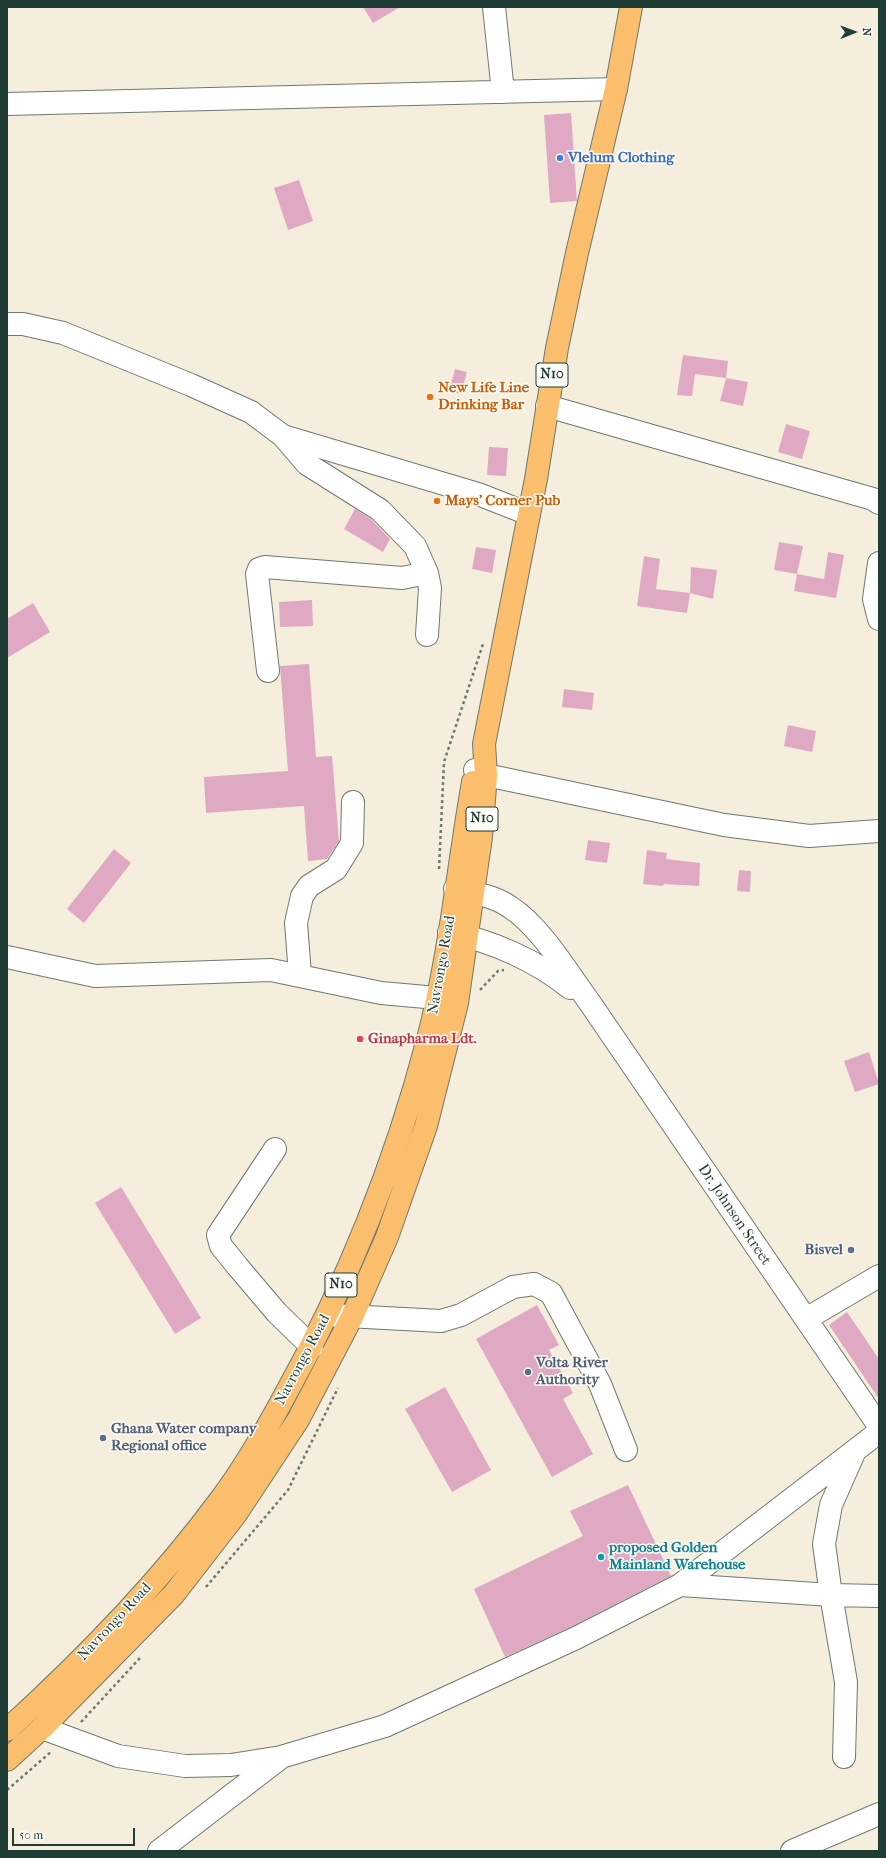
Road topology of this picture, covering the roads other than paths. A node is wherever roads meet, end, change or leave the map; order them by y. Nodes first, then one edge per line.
1 (494, 7) edge
2 (631, 7) edge
3 (616, 88) junction
4 (502, 92) junction
5 (7, 104) edge
6 (7, 324) edge
7 (547, 406) junction
8 (283, 436) junction
9 (879, 502) edge
10 (529, 514) junction
11 (879, 563) edge
12 (428, 573) junction
13 (879, 619) edge
14 (427, 635) dead end
15 (268, 671) dead end
16 (480, 773) junction
17 (353, 802) dead end
18 (879, 831) edge
19 (464, 891) junction
20 (458, 934) junction
21 (7, 957) edge
22 (300, 975) junction
23 (437, 998) junction
24 (590, 1003) junction
25 (275, 1149) dead end
26 (879, 1276) edge
27 (328, 1315) junction
28 (352, 1317) junction
29 (806, 1319) junction
30 (312, 1347) junction
31 (879, 1426) edge
32 (879, 1432) edge
33 (626, 1450) dead end
34 (855, 1450) junction
35 (680, 1585) junction
36 (831, 1595) junction
37 (879, 1596) edge
38 (42, 1728) junction
39 (7, 1730) edge
40 (281, 1757) junction
41 (844, 1757) dead end
42 (7, 1760) edge
43 (879, 1814) edge
44 (159, 1851) edge
45 (792, 1851) edge

1 - 4 street
2 - 3 highway, N10
3 - 4 street
3 - 7 highway, N10
4 - 5 street
6 - 8 street
7 - 9 street
7 - 10 highway, N10
8 - 10 street
8 - 12 street
10 - 16 highway, Navrongo Road / N10
11 - 13 street
12 - 14 street
12 - 15 street
16 - 18 street
16 - 19 highway, Navrongo Road / N10
17 - 22 street
19 - 20 highway, Navrongo Road / N10
19 - 24 street, Dr. Johnson Street
20 - 23 highway, Navrongo Road / N10
20 - 24 street, Dr. Johnson Street
20 - 28 highway, Navrongo Road / N10
21 - 22 street
22 - 23 street
23 - 27 highway, Navrongo Road / N10
24 - 29 street, Dr. Johnson Street
25 - 30 street
26 - 29 street
27 - 28 street
27 - 30 highway, Navrongo Road / N10
28 - 33 street
28 - 38 highway, Navrongo Road / N10
29 - 31 street, Dr. Johnson Street
30 - 39 highway, Navrongo Road / N10
32 - 34 street
34 - 35 street
34 - 36 street
35 - 36 street
35 - 40 street
36 - 37 street
36 - 41 street
38 - 40 street
38 - 42 highway, Navrongo Road / N10
40 - 44 street
43 - 45 street

